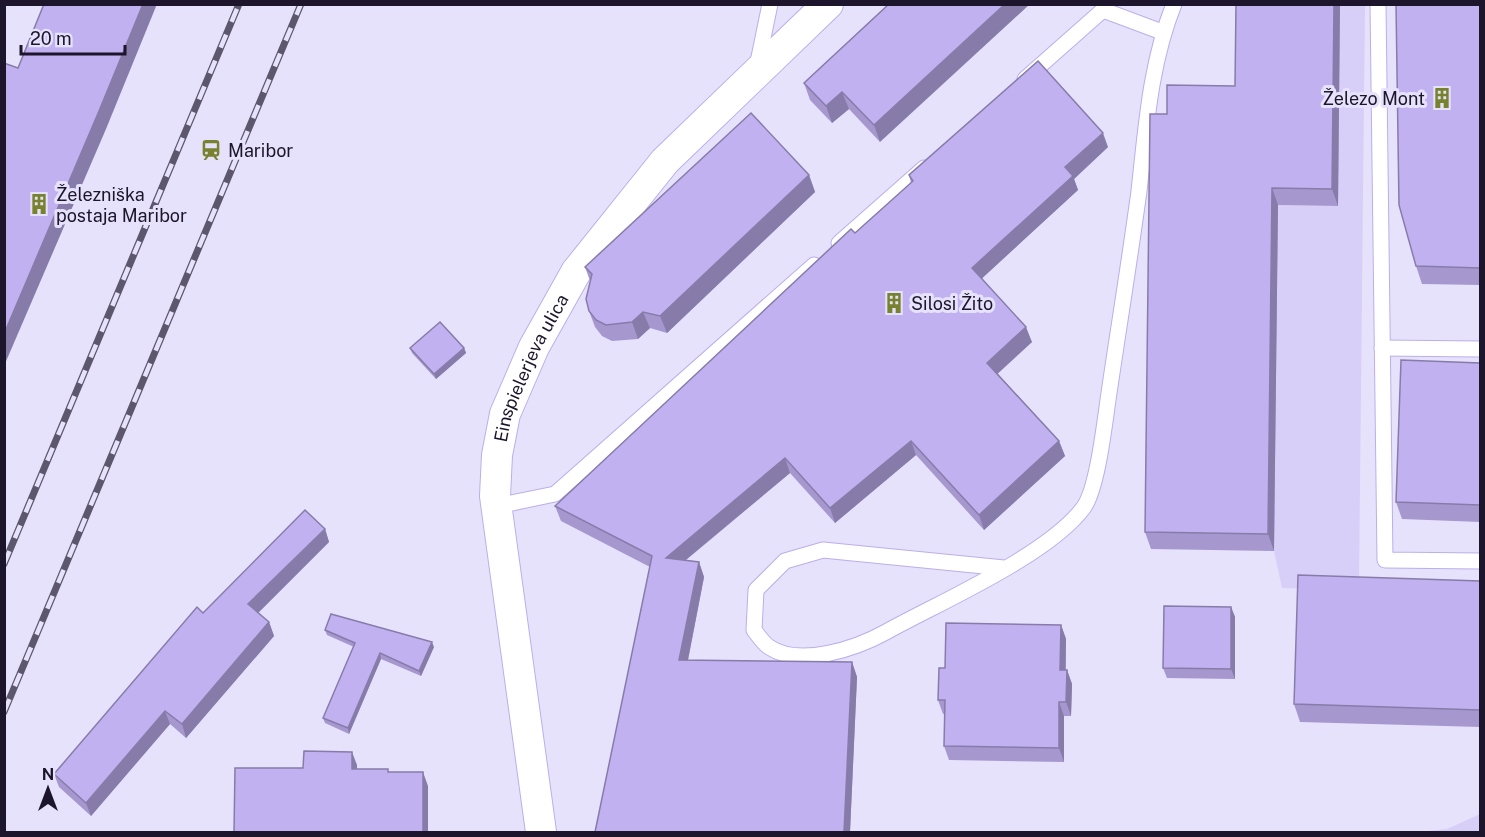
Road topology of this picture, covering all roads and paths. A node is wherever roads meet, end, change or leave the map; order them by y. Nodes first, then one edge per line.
1 (770, 4) edge
2 (828, 4) edge
3 (1174, 4) edge
4 (1378, 4) edge
5 (1162, 32) junction
6 (756, 72) junction
7 (1013, 89) edge
8 (932, 161) edge
9 (1382, 348) junction
10 (1480, 349) edge
11 (497, 506) junction
12 (1480, 561) edge
13 (1004, 568) junction
14 (541, 832) edge

1 - 6 lane
2 - 6 street, Einspielerjeva ulica
3 - 5 lane
4 - 9 lane
5 - 7 lane
5 - 13 lane
6 - 11 street, Einspielerjeva ulica
8 - 11 lane
9 - 10 lane
9 - 12 lane
11 - 14 street, Einspielerjeva ulica
13 - 13 lane

